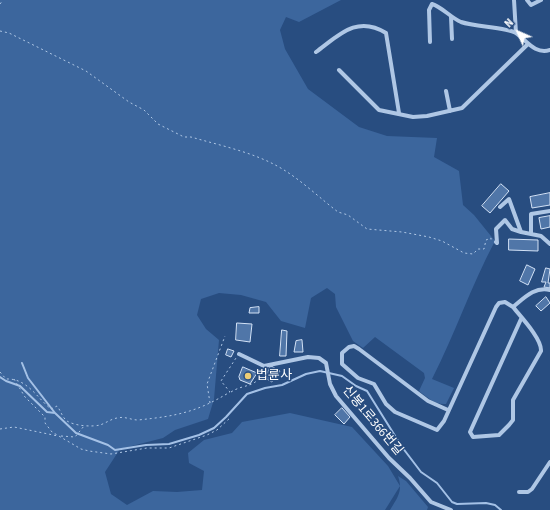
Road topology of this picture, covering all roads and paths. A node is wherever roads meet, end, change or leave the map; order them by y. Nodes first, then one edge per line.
1 (3, 0) edge
2 (514, 0) edge
3 (527, 0) edge
4 (541, 0) edge
5 (0, 4) edge
6 (451, 17) junction
7 (0, 31) edge
8 (516, 33) junction
9 (452, 40) dead end
10 (430, 42) dead end
11 (528, 44) junction
12 (550, 50) edge
13 (316, 52) dead end
14 (339, 70) dead end
15 (446, 91) dead end
16 (450, 111) junction
17 (399, 113) junction
18 (500, 207) dead end
19 (550, 211) edge
20 (521, 232) junction
21 (531, 233) junction
22 (494, 242) joint
23 (549, 242) edge
24 (550, 290) edge
25 (513, 307) junction
26 (521, 319) junction
27 (225, 336) dead end
28 (239, 354) joint
29 (264, 366) junction
30 (0, 372) edge
31 (13, 378) junction
32 (230, 392) junction
33 (210, 404) junction
34 (448, 410) junction
35 (231, 417) dead end
36 (84, 425) junction
37 (0, 429) edge
38 (60, 436) junction
39 (550, 462) edge
40 (519, 492) dead end
41 (451, 510) edge

1 - 5 path
2 - 8 street
3 - 4 street
6 - 8 street
6 - 9 street
6 - 10 street
7 - 22 path
8 - 11 street
11 - 12 street
11 - 16 street
13 - 17 street
14 - 17 street
15 - 16 street
16 - 17 street
18 - 20 street
19 - 21 street
20 - 21 street
20 - 22 street
21 - 23 street
24 - 25 street
25 - 26 street
25 - 34 street
26 - 26 street
27 - 33 path
28 - 29 street
28 - 32 path
29 - 32 path
29 - 41 street, 신봉1로366번길
30 - 31 path
31 - 36 path
31 - 38 path
32 - 33 path
33 - 36 path
34 - 34 street
35 - 38 path
36 - 38 path
37 - 38 path
39 - 40 street

